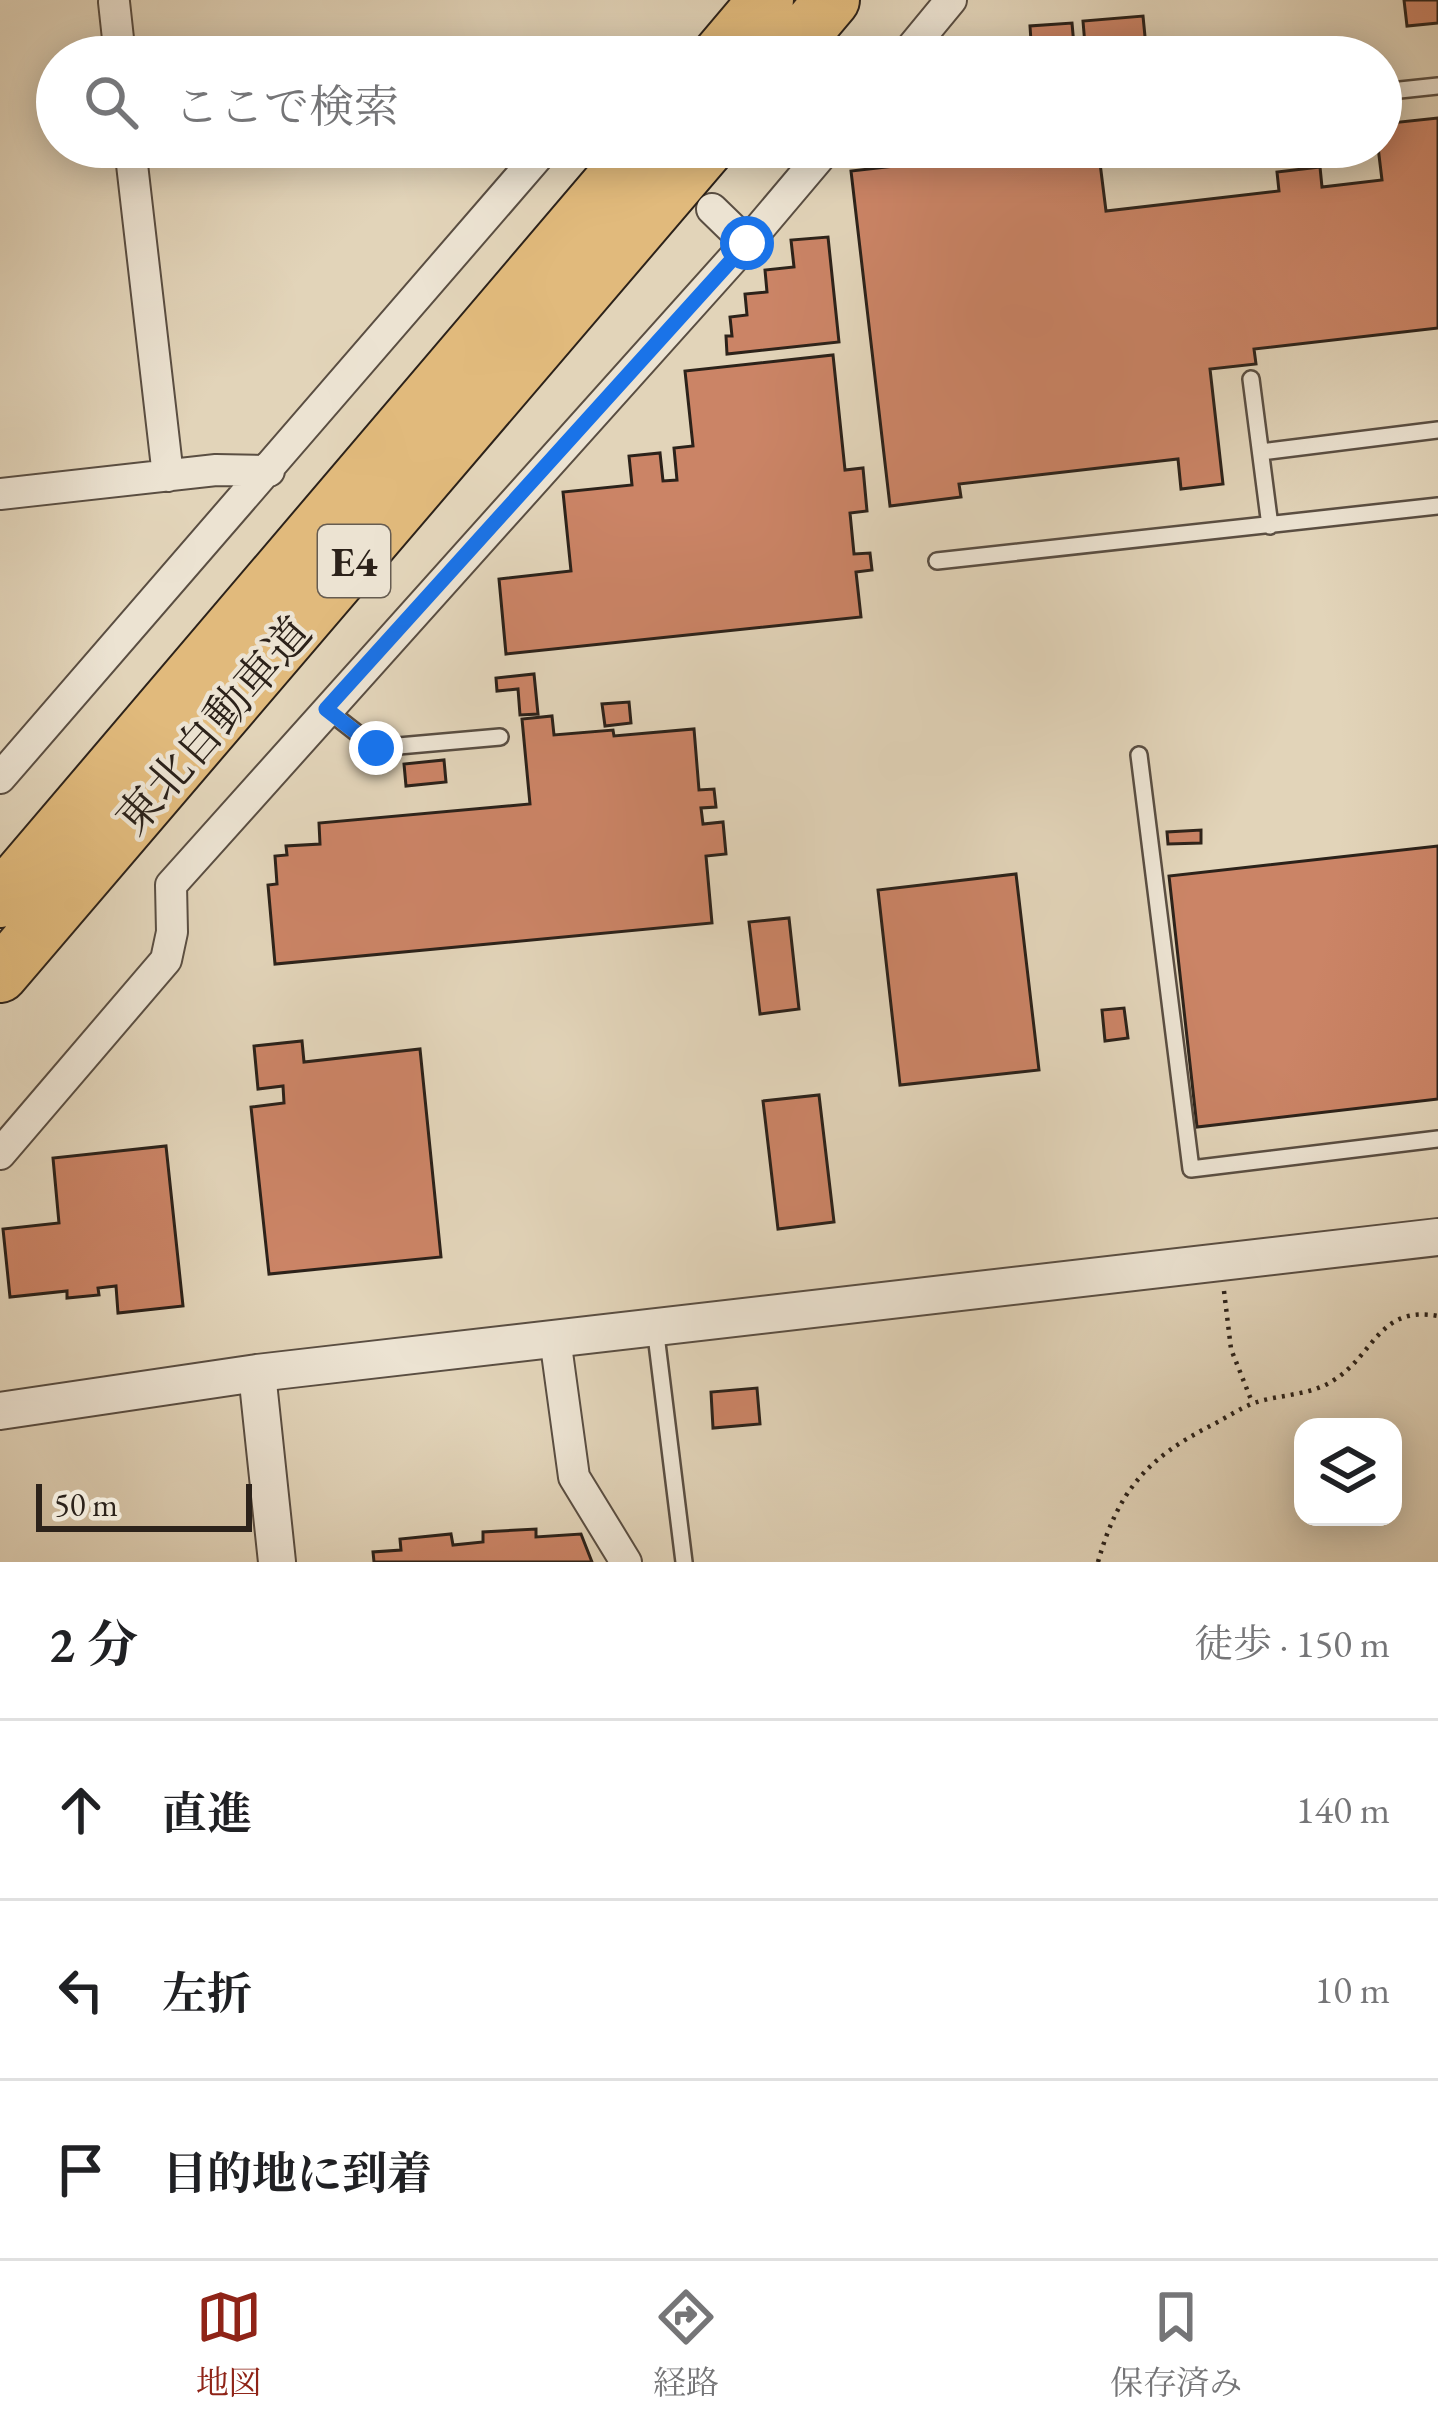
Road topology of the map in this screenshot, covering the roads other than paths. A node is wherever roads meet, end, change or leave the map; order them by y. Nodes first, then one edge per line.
1 (766, 0) edge
2 (832, 0) edge
3 (951, 0) edge
4 (114, 1) edge
5 (118, 36) edge
6 (736, 36) edge
7 (802, 36) edge
8 (921, 36) edge
9 (1438, 86) edge
10 (1402, 90) edge
11 (132, 168) edge
12 (527, 168) edge
13 (623, 168) edge
14 (690, 168) edge
15 (810, 168) edge
16 (712, 209) dead end
17 (747, 243) junction
18 (1251, 379) dead end
19 (1438, 430) edge
20 (1261, 452) junction
21 (269, 471) junction
22 (168, 476) junction
23 (0, 494) edge
24 (1438, 506) edge
25 (1270, 526) junction
26 (937, 561) dead end
27 (326, 709) junction
28 (500, 737) dead end
29 (1138, 754) dead end
30 (0, 778) edge
31 (0, 900) edge
32 (0, 976) edge
33 (1438, 1139) edge
34 (0, 1154) edge
35 (1438, 1237) edge
36 (655, 1327) junction
37 (555, 1338) junction
38 (257, 1373) junction
39 (0, 1411) edge
40 (277, 1562) edge
41 (626, 1562) edge
42 (684, 1562) edge

1 - 6 highway
2 - 7 highway
3 - 8 street
4 - 5 street
9 - 10 lane
11 - 22 street
12 - 21 street
13 - 31 highway, 東北自動車道 / E4
14 - 32 highway, 東北自動車道 / E4
15 - 17 street
16 - 17 street
17 - 27 street
18 - 20 lane
19 - 20 lane
20 - 25 lane
21 - 22 street
21 - 30 street
22 - 23 street
24 - 25 lane
25 - 26 lane
27 - 28 lane
27 - 34 street
29 - 33 lane
35 - 36 street
36 - 37 street
36 - 42 lane
37 - 38 street
37 - 41 street
38 - 39 street
38 - 40 street

